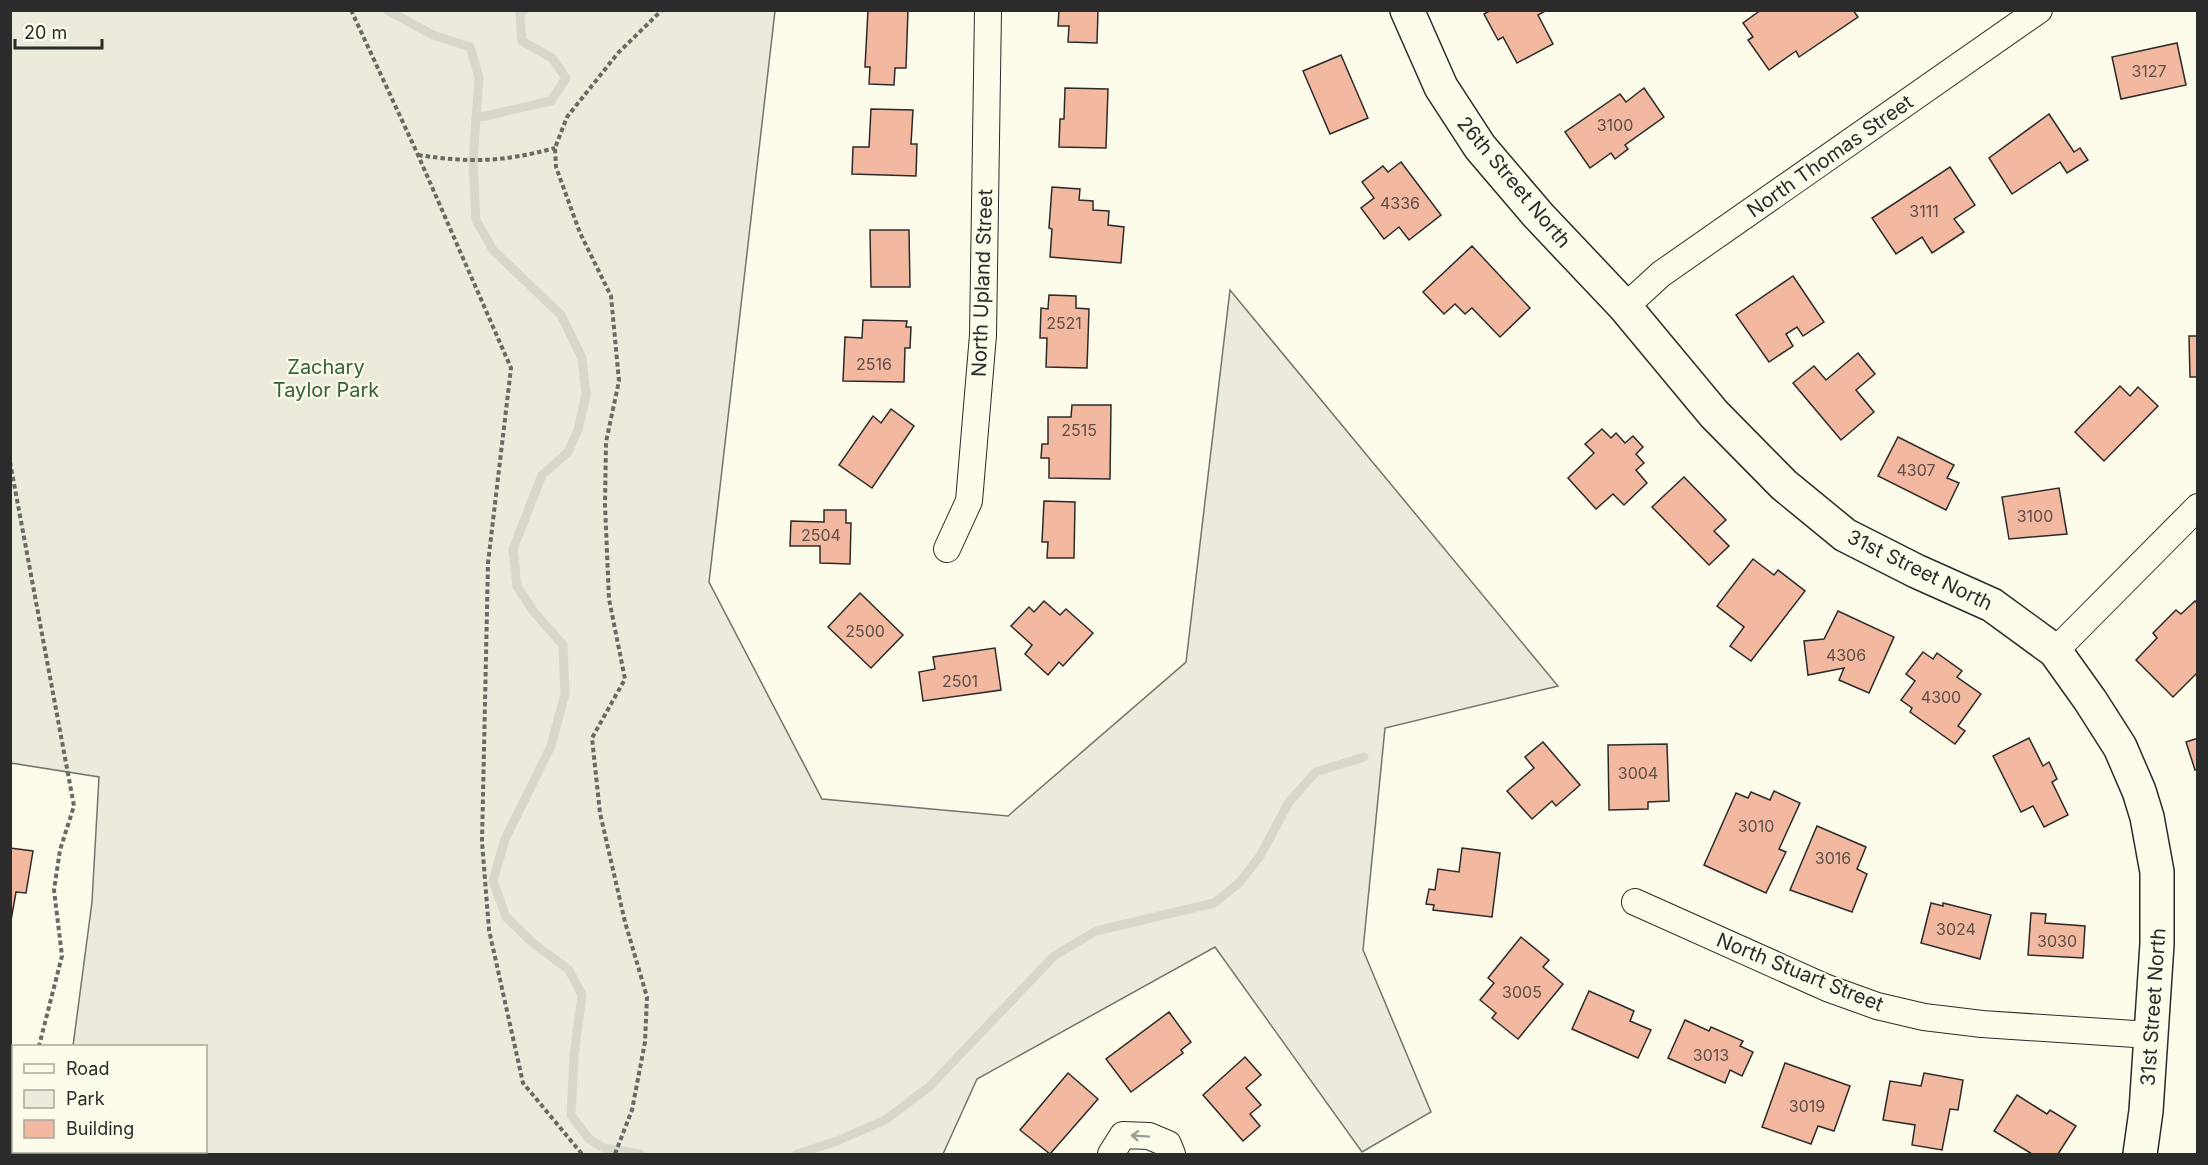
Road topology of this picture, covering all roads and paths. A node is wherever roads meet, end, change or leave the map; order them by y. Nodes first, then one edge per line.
1 (351, 10) edge
2 (662, 10) edge
3 (988, 10) edge
4 (1407, 10) edge
5 (2039, 10) edge
6 (555, 148) junction
7 (418, 155) junction
8 (1625, 307) junction
9 (10, 462) edge
10 (2198, 507) edge
11 (946, 549) dead end
12 (2055, 651) junction
13 (1635, 902) dead end
14 (2150, 1035) junction
15 (40, 1045) edge
16 (582, 1155) edge
17 (615, 1155) edge
18 (1111, 1155) edge
19 (1172, 1155) edge
20 (2140, 1155) edge

1 - 7 path
2 - 6 path
3 - 11 street, North Upland Street
4 - 8 street, 26th Street North
5 - 8 street, North Thomas Street
6 - 7 path
6 - 17 path
7 - 16 path
8 - 12 street, 31st Street North
9 - 15 path
10 - 12 street
12 - 14 street, 31st Street North
13 - 14 street, North Stuart Street
14 - 20 street, 31st Street North
19 -> 18 street

